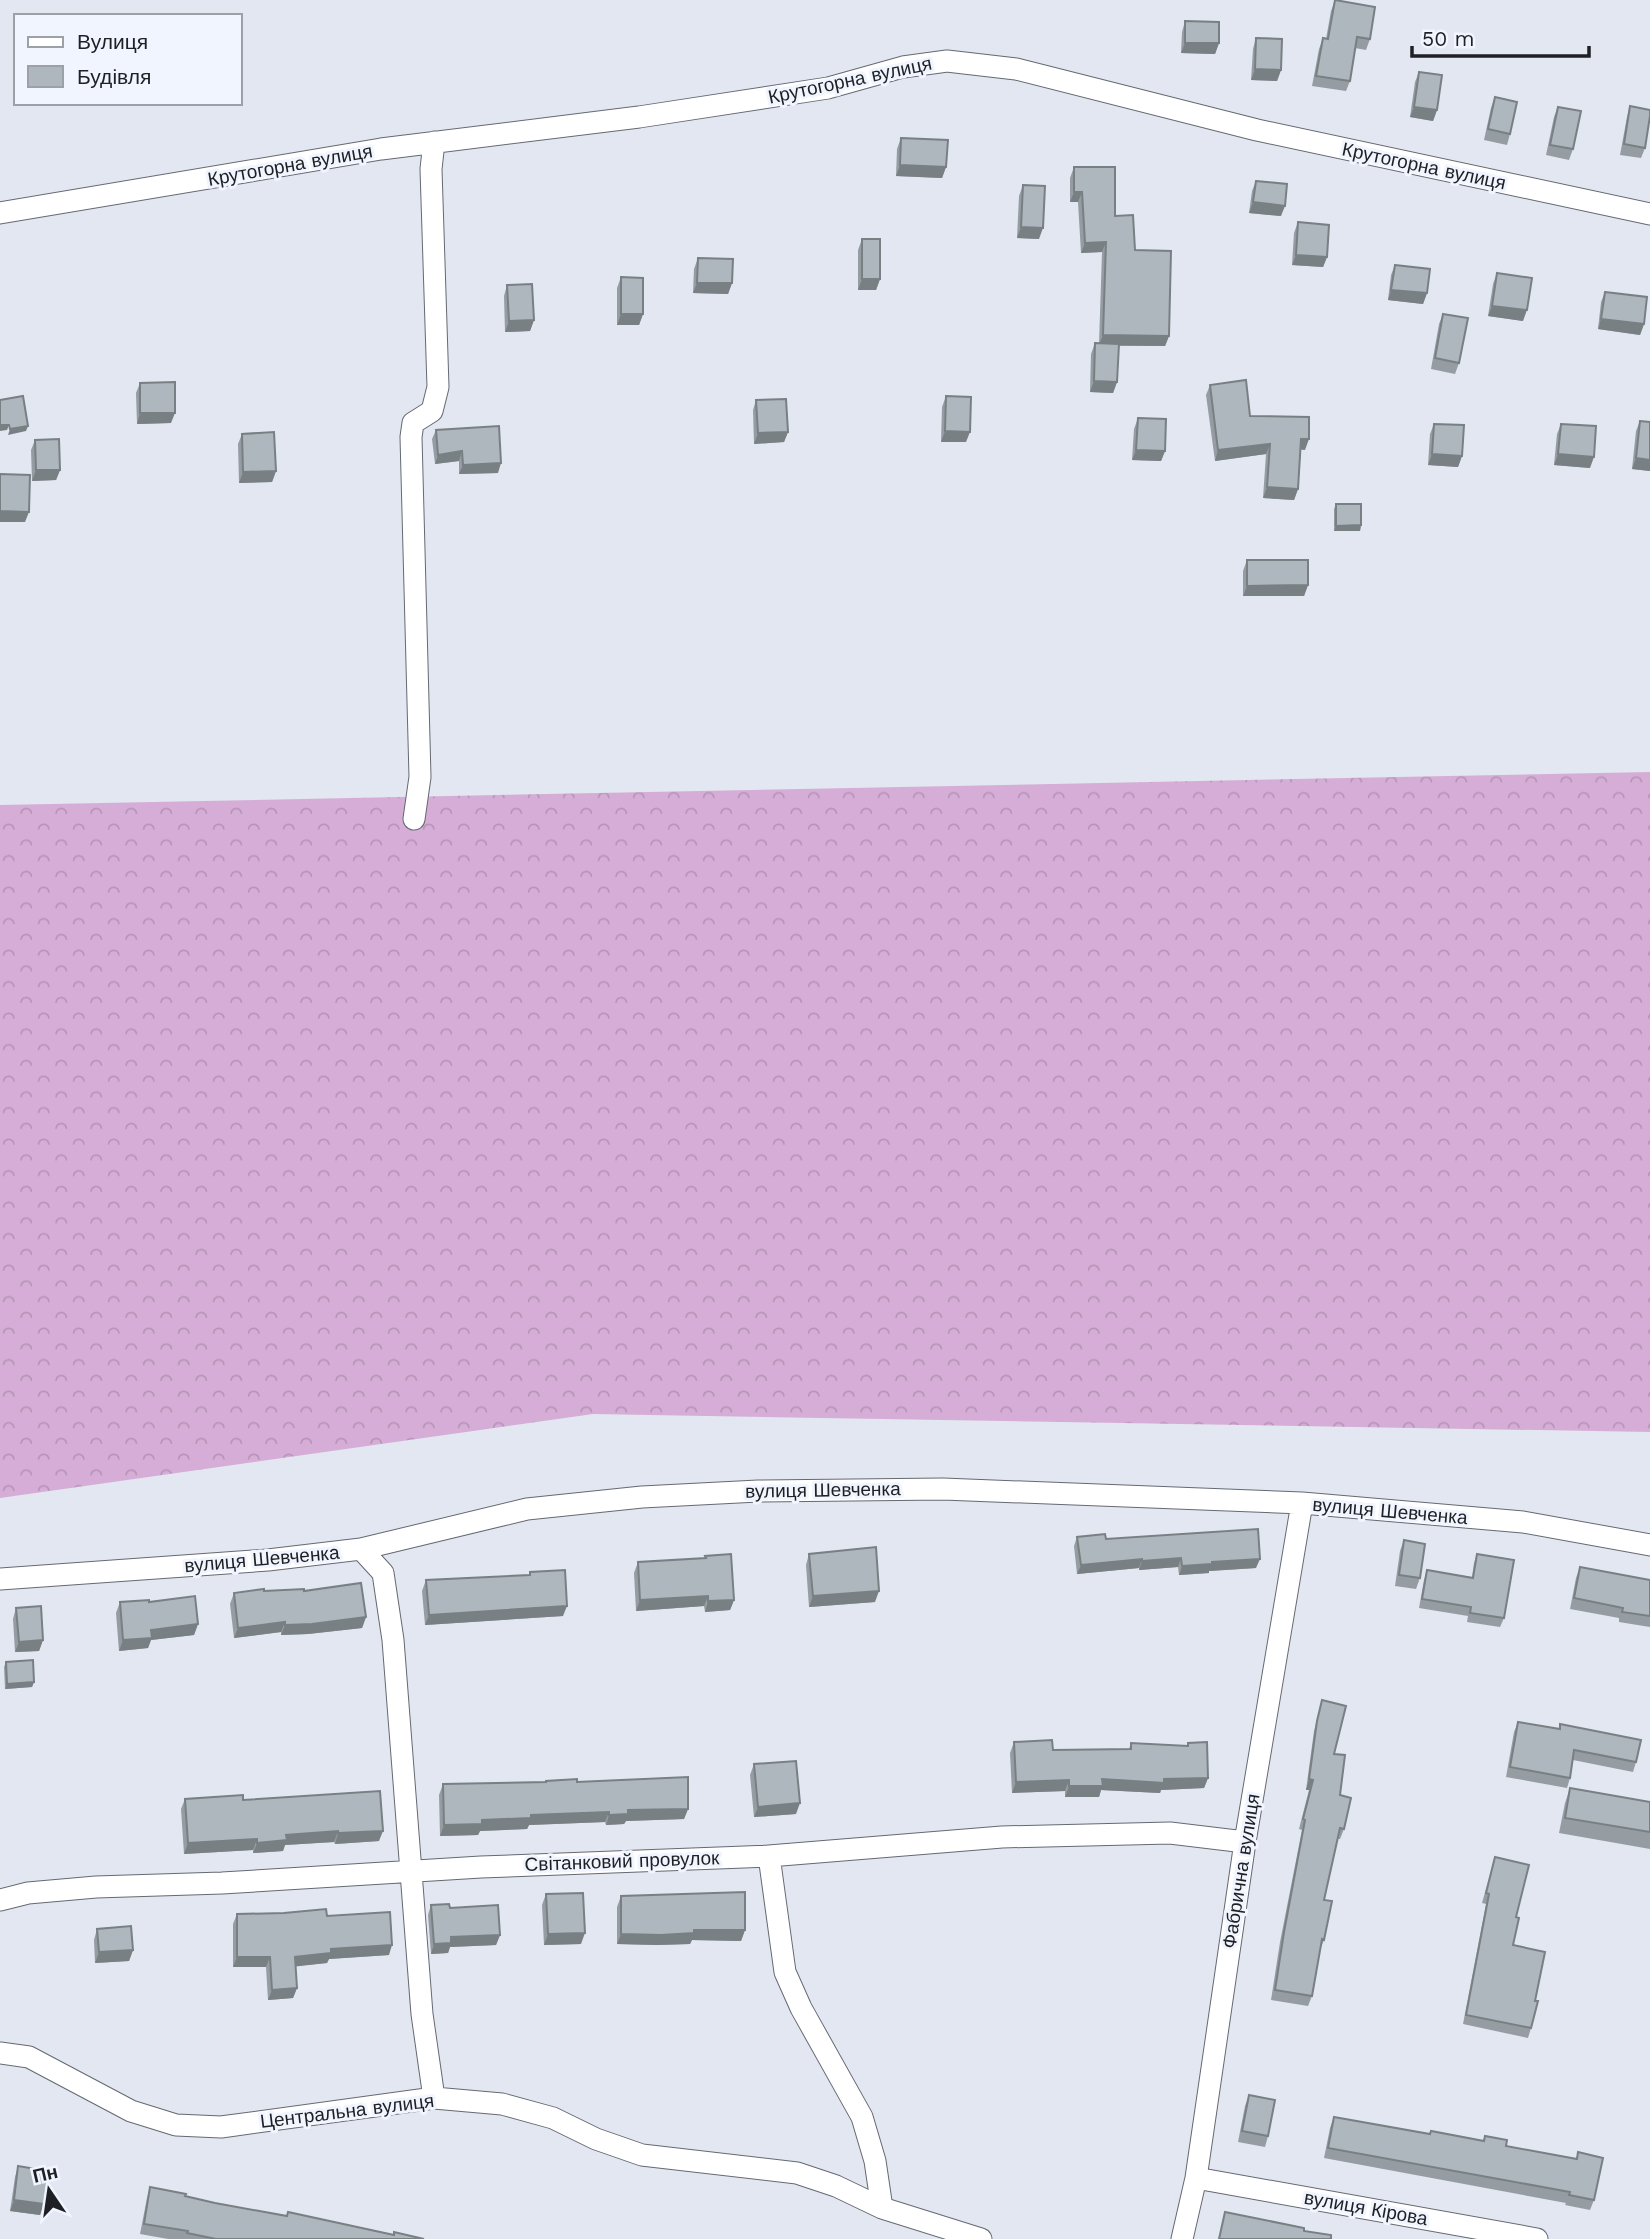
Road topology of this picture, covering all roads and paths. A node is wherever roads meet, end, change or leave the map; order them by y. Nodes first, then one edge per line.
1 (434, 142) junction
2 (0, 214) edge
3 (1650, 214) edge
4 (414, 819) dead end
5 (1302, 1503) junction
6 (1650, 1545) edge
7 (361, 1549) junction
8 (0, 1579) edge
9 (1245, 1842) junction
10 (769, 1856) junction
11 (410, 1871) junction
12 (0, 1900) edge
13 (0, 2053) edge
14 (434, 2098) junction
15 (1196, 2178) junction
16 (882, 2208) junction
17 (981, 2239) edge
18 (1182, 2239) edge
19 (1537, 2239) edge

1 - 2 street, Крутогорна вулиця
1 - 3 street, Крутогорна вулиця
1 - 4 street
5 - 6 street, вулиця Шевченка
5 - 7 street, вулиця Шевченка
5 - 9 street, Фабрична вулиця
7 - 8 street, вулиця Шевченка
7 - 11 street
9 - 10 street, Світанковий провулок
9 - 15 street, Фабрична вулиця
10 - 11 street, Світанковий провулок
10 - 16 street
11 - 12 street, Світанковий провулок
11 - 14 street
13 - 14 street, Центральна вулиця
14 - 16 street, Центральна вулиця
15 - 18 street, Фабрична вулиця
15 - 19 street, вулиця Кірова
16 - 17 street, Центральна вулиця

